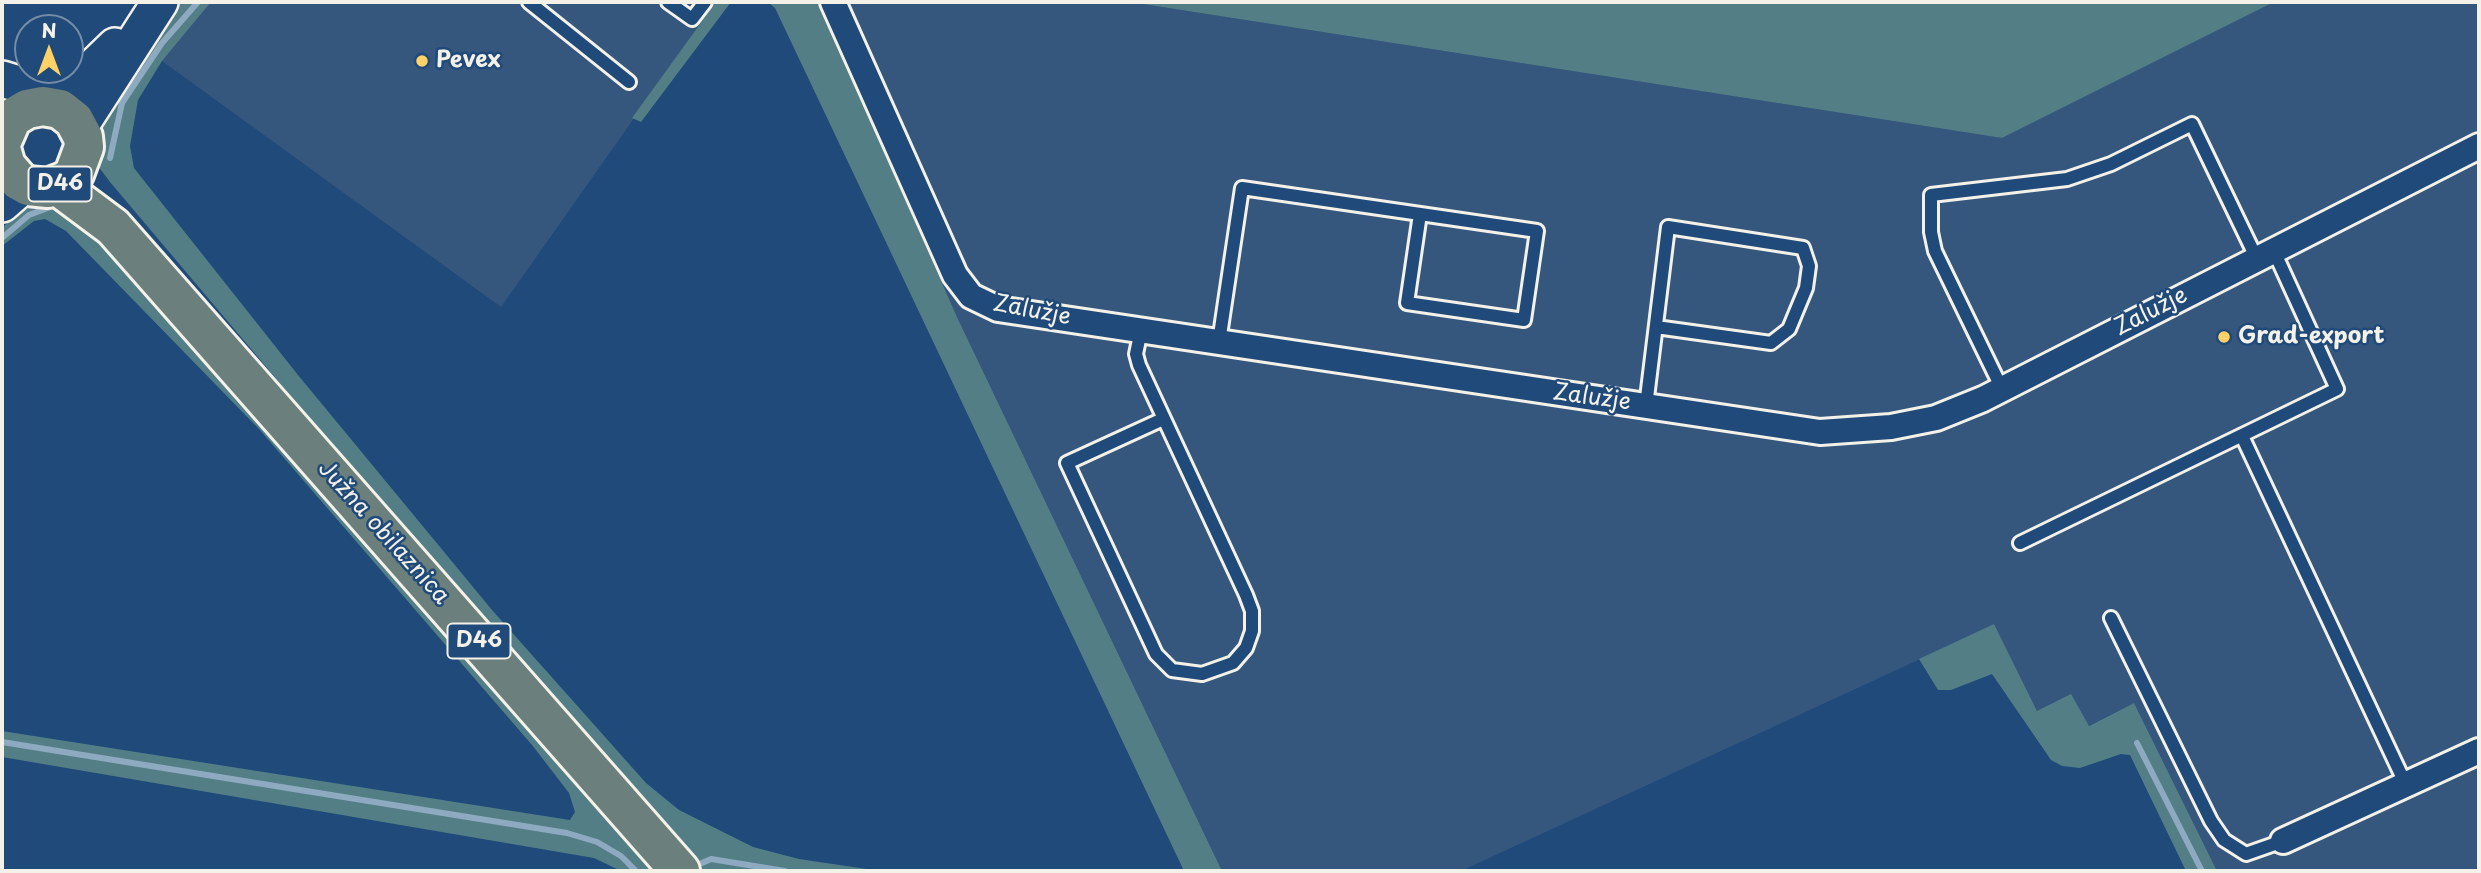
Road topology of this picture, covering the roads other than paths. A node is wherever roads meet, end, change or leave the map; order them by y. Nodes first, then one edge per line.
1 (529, 2) edge
2 (668, 2) edge
3 (705, 2) edge
4 (833, 2) edge
5 (156, 6) edge
6 (124, 38) junction
7 (2, 79) edge
8 (629, 82) dead end
9 (24, 144) edge
10 (2479, 146) edge
11 (1420, 214) junction
12 (2265, 253) junction
13 (1656, 327) junction
14 (1141, 330) junction
15 (1219, 342) junction
16 (2002, 389) junction
17 (1646, 406) junction
18 (1163, 419) junction
19 (2242, 436) junction
20 (2020, 543) dead end
21 (2111, 618) dead end
22 (2479, 751) edge
23 (2406, 785) junction
24 (2283, 841) joint
25 (680, 871) edge

1 - 8 lane
2 - 3 lane
4 - 14 street, Zalužje
5 - 6 main road
5 - 9 main road
6 - 7 main road
6 - 9 main road
9 - 25 main road, Južna obilaznica / D46
10 - 12 street, Zalužje
11 - 11 lane
11 - 15 lane
12 - 16 street, Zalužje
12 - 16 lane
12 - 19 lane
13 - 13 lane
13 - 17 lane
14 - 15 street, Zalužje
14 - 18 lane
15 - 17 street, Zalužje
16 - 17 street, Zalužje
18 - 18 lane
19 - 20 lane
19 - 23 lane
21 - 24 lane
22 - 23 street
23 - 24 street

